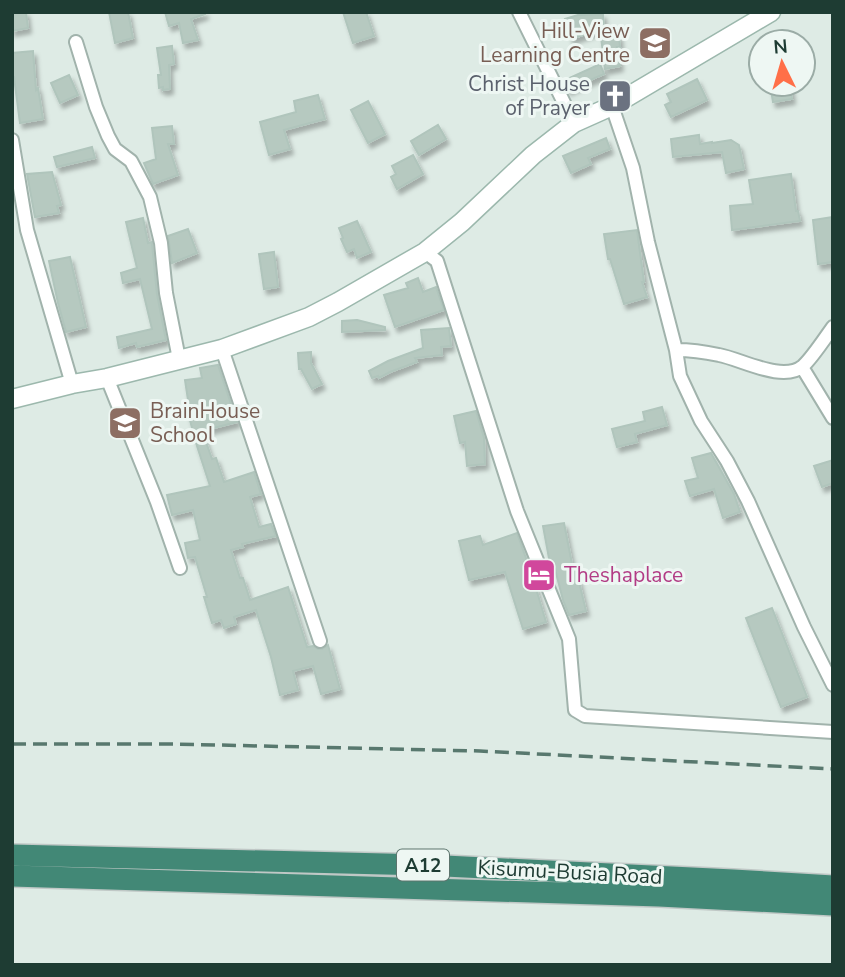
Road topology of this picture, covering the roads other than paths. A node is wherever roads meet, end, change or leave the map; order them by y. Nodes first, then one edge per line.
1 (519, 12) edge
2 (771, 12) edge
3 (76, 42) dead end
4 (612, 106) junction
5 (574, 123) junction
6 (12, 140) edge
7 (425, 252) junction
8 (833, 327) edge
9 (222, 349) junction
10 (676, 351) junction
11 (178, 359) junction
12 (802, 367) junction
13 (107, 378) junction
14 (72, 384) junction
15 (12, 399) edge
16 (833, 418) edge
17 (180, 568) dead end
18 (320, 641) dead end
19 (831, 676) edge
20 (833, 732) edge
21 (12, 855) edge
22 (12, 876) edge
23 (833, 886) edge
24 (833, 905) edge

1 - 5 street
2 - 4 main road
3 - 11 street
4 - 5 main road
4 - 10 street
5 - 7 main road
6 - 14 street
7 - 9 main road
7 - 20 street
8 - 12 street
9 - 11 main road
9 - 18 street
10 - 12 street
10 - 19 street
11 - 13 main road
12 - 16 street
13 - 14 main road
13 - 17 street
14 - 15 main road
21 - 23 highway, Kisumu-Busia Road / A12
22 - 24 highway, Kisumu-Busia Road / A12

